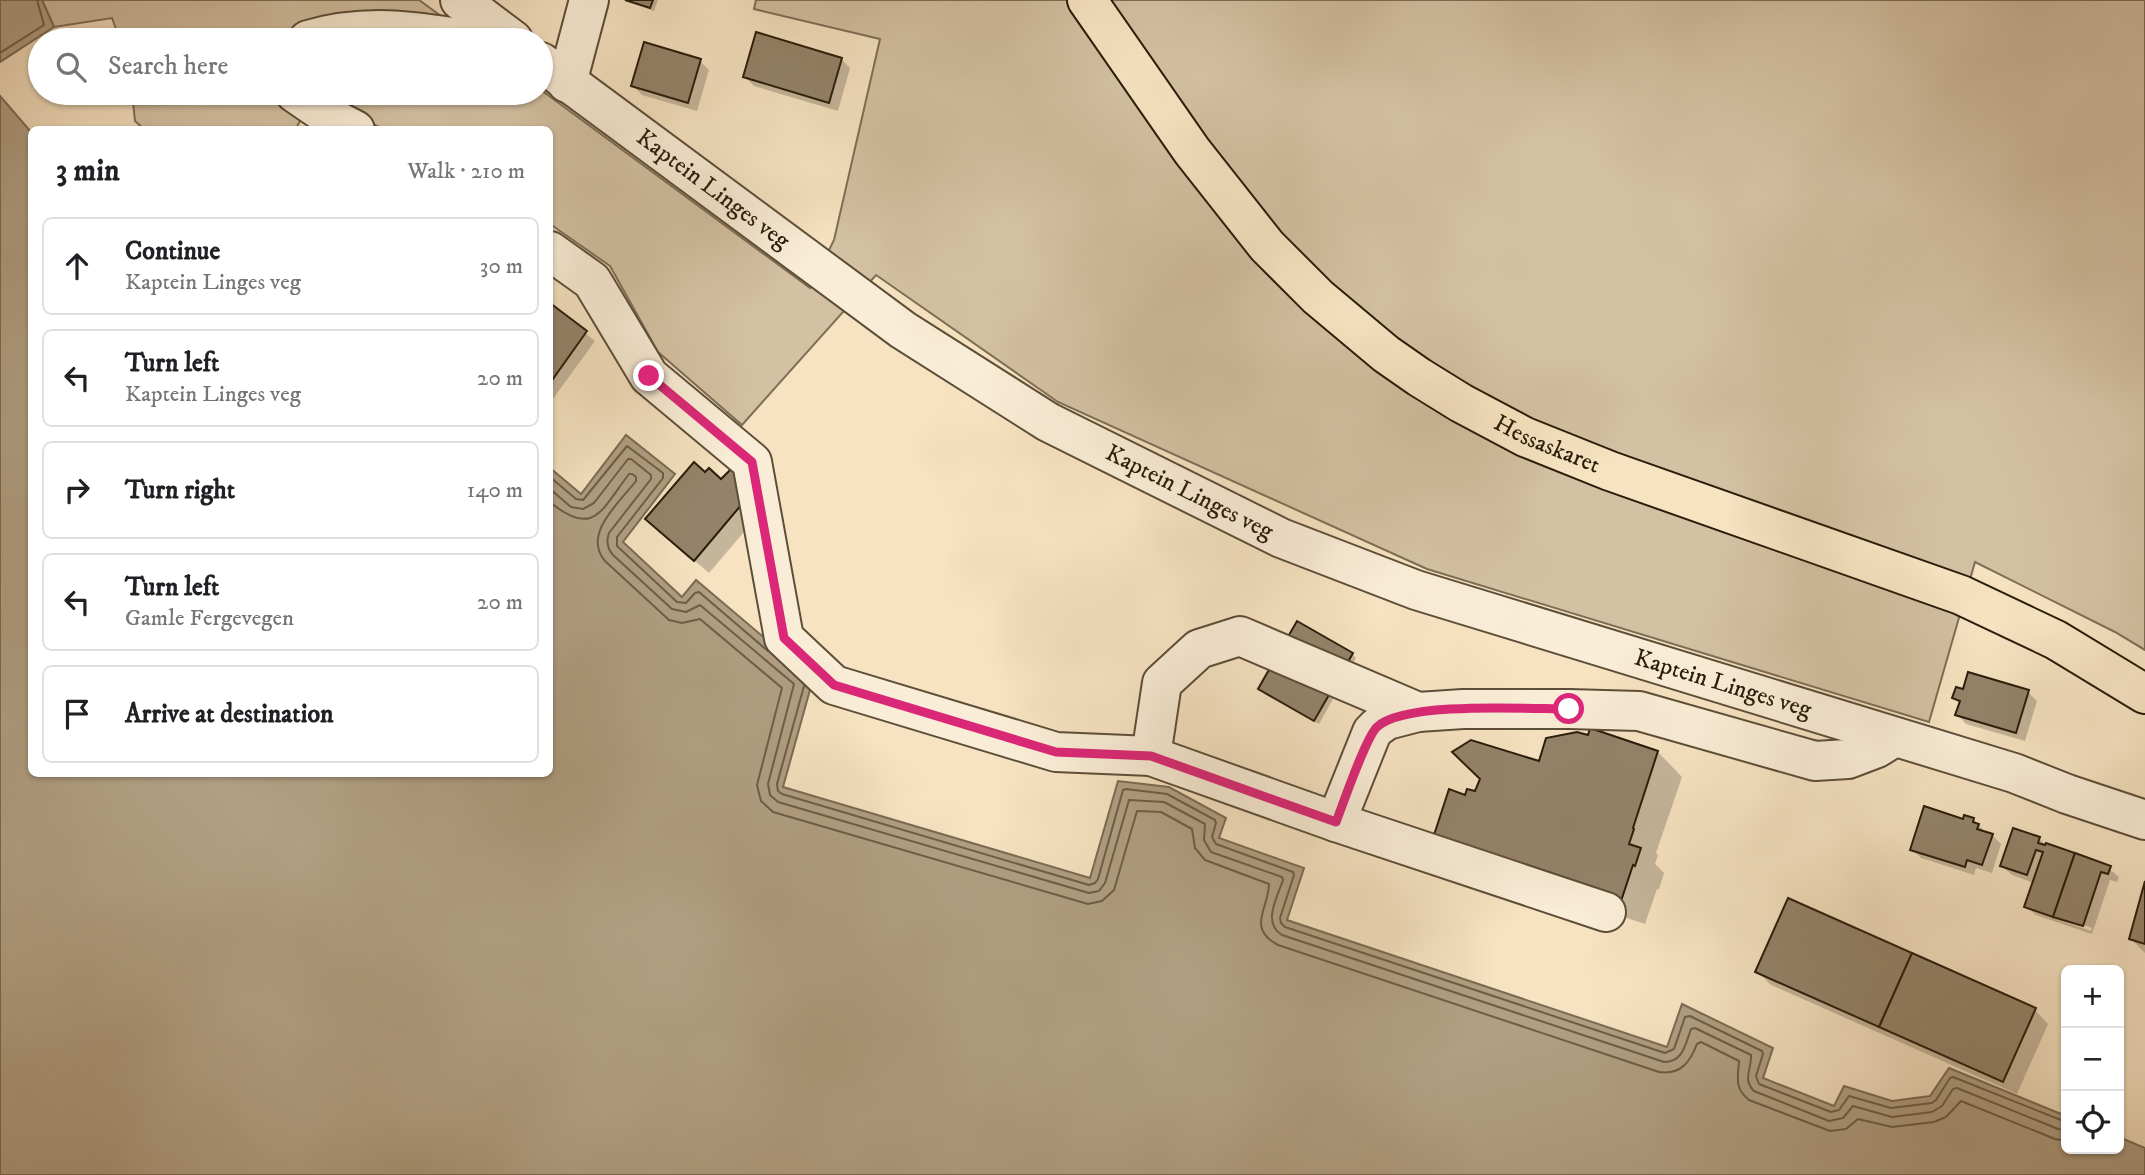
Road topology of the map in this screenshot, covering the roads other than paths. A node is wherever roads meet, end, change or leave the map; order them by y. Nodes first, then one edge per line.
1 (460, 0) edge
2 (589, 0) edge
3 (1087, 0) edge
4 (497, 28) edge
5 (554, 73) edge
6 (312, 105) edge
7 (347, 126) edge
8 (553, 253) edge
9 (2145, 694) edge
10 (1418, 712) junction
11 (1893, 737) junction
12 (1151, 756) junction
13 (2145, 820) edge
14 (1336, 822) junction
15 (1606, 912) dead end

1 - 4 street
2 - 5 street, Kaptein Linges veg
3 - 9 main road, Hessaskaret
5 - 11 street, Kaptein Linges veg
6 - 7 street
8 - 12 street
10 - 11 street, Kaptein Linges veg
10 - 12 street
10 - 14 street, Kaptein Linges veg
11 - 13 street, Kaptein Linges veg
12 - 14 street
14 - 15 street

